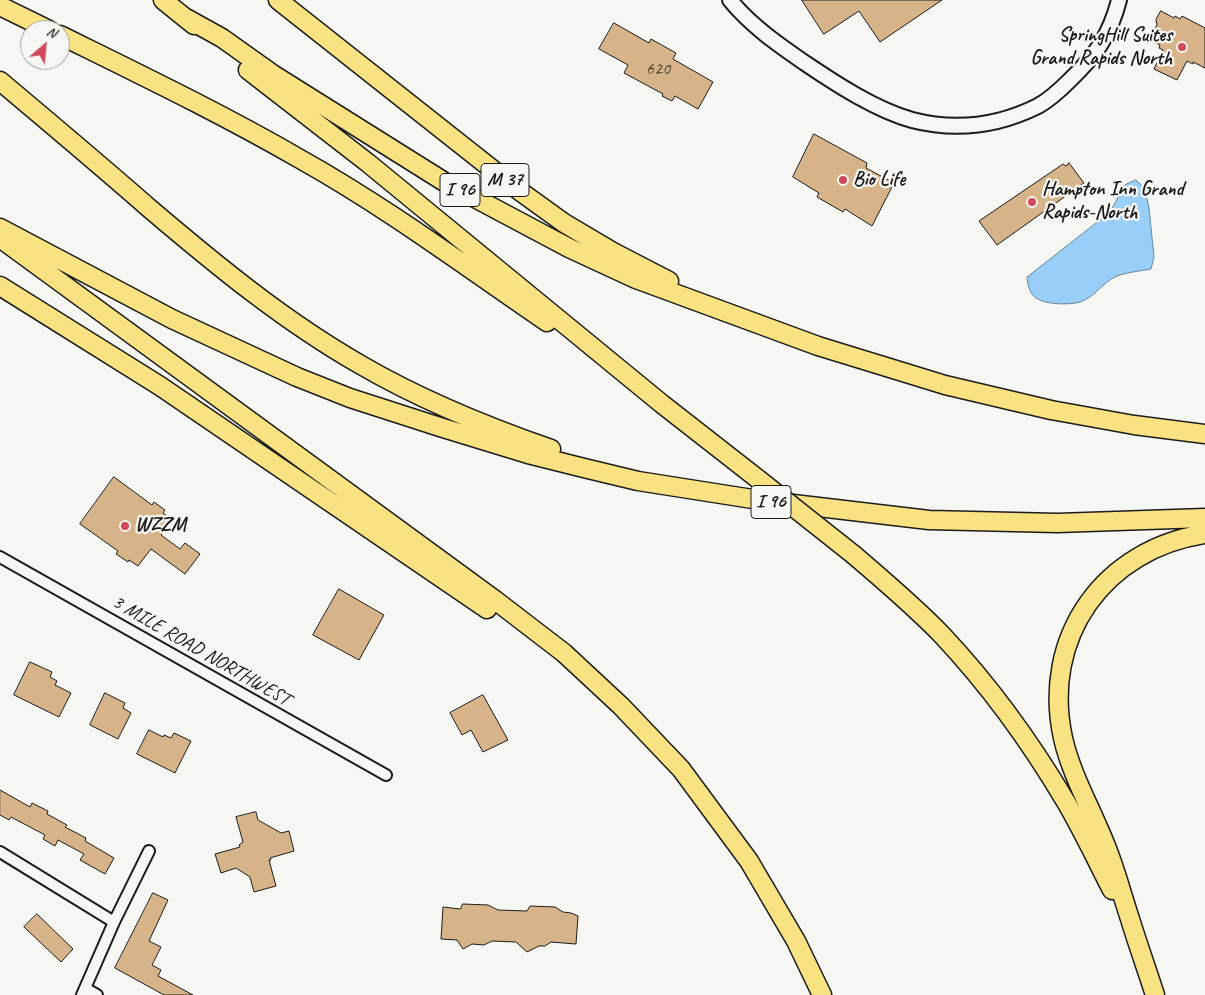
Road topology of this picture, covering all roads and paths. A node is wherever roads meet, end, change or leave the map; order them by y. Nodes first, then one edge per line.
1 (163, 0) edge
2 (278, 0) edge
3 (730, 0) edge
4 (1119, 0) edge
5 (0, 6) edge
6 (186, 18) junction
7 (29, 20) edge
8 (70, 40) edge
9 (0, 80) edge
10 (0, 228) edge
11 (0, 238) edge
12 (0, 286) edge
13 (754, 323) junction
14 (589, 344) junction
15 (1205, 434) edge
16 (638, 481) junction
17 (1205, 518) edge
18 (1205, 534) edge
19 (0, 557) edge
20 (564, 653) junction
21 (386, 775) dead end
22 (149, 851) dead end
23 (0, 852) edge
24 (114, 922) junction
25 (1133, 930) junction
26 (83, 992) edge
27 (97, 995) edge
28 (822, 995) edge
29 (1155, 995) edge

1 - 6 highway, I 96
2 - 13 highway, M 37
3 - 4 street
5 - 7 highway
6 - 13 highway, I 96
6 - 14 highway
8 - 14 highway
9 - 16 highway
10 - 16 highway, I 96
11 - 20 highway
12 - 20 highway
13 - 15 highway, I 96
14 - 25 highway, bridge
16 - 17 highway, I 96
18 - 25 highway
19 - 21 street, 3 MILE ROAD NORTHWEST
20 - 28 highway
22 - 24 street
23 - 24 street
24 - 26 street
25 - 29 highway
26 - 27 street

